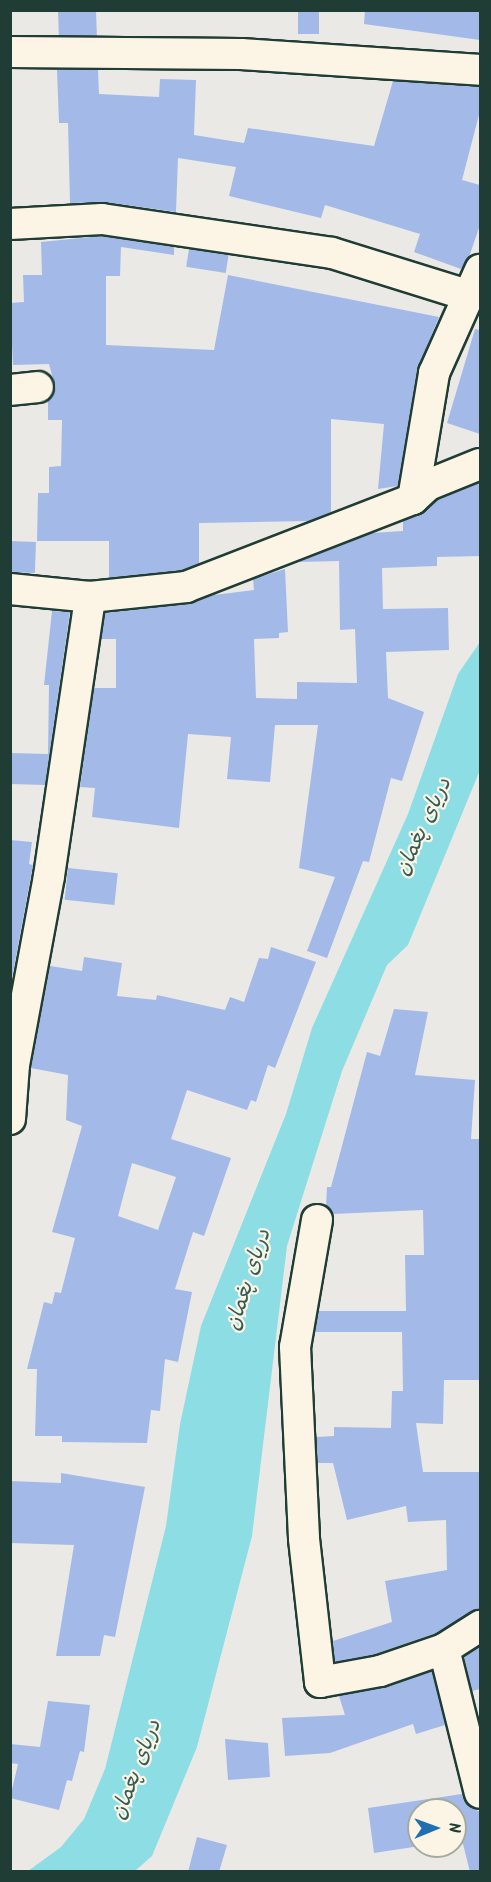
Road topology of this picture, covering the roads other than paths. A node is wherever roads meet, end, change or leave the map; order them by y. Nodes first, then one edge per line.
1 (10, 52) edge
2 (480, 70) edge
3 (10, 224) edge
4 (474, 283) edge
5 (480, 464) edge
6 (413, 499) junction
7 (10, 589) edge
8 (90, 597) junction
9 (10, 1119) edge
10 (317, 1220) dead end
11 (480, 1626) edge
12 (444, 1649) junction
13 (480, 1793) edge

1 - 2 street
3 - 4 street
4 - 6 street
5 - 6 street
6 - 8 street
7 - 8 street
8 - 9 street
10 - 12 street
11 - 12 street
12 - 13 street

